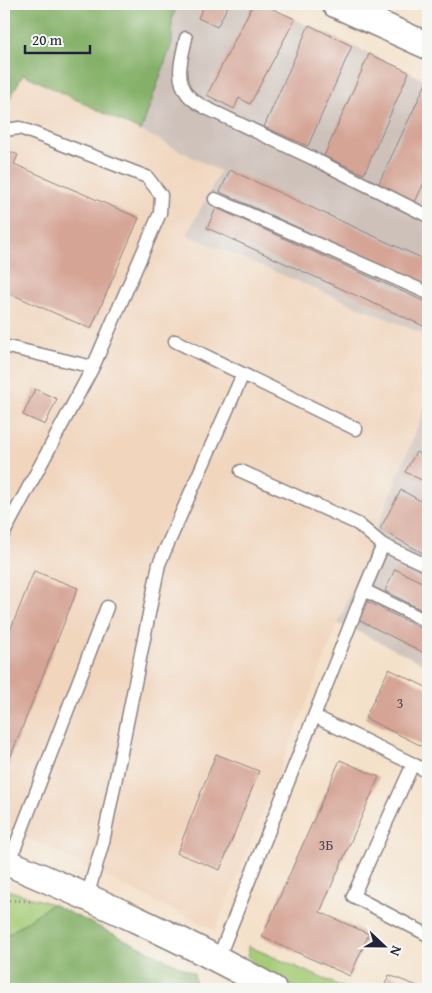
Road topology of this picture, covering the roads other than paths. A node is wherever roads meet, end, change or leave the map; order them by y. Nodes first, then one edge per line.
1 (335, 4) edge
2 (186, 38) dead end
3 (428, 46) edge
4 (4, 130) edge
5 (215, 200) dead end
6 (428, 216) edge
7 (428, 293) edge
8 (175, 341) dead end
9 (4, 346) edge
10 (93, 367) junction
11 (243, 374) junction
12 (356, 429) dead end
13 (241, 471) dead end
14 (4, 533) edge
15 (383, 545) junction
16 (428, 566) edge
17 (364, 590) junction
18 (108, 607) dead end
19 (428, 622) edge
20 (314, 716) junction
21 (413, 764) junction
22 (428, 772) edge
23 (6, 862) edge
24 (87, 897) junction
25 (428, 936) edge
26 (218, 959) junction
27 (273, 989) edge

1 - 3 street
2 - 6 lane
4 - 10 lane
5 - 7 lane
8 - 11 lane
9 - 10 lane
10 - 14 lane
11 - 12 lane
11 - 24 lane
13 - 15 lane
15 - 16 lane
15 - 17 lane
17 - 19 lane
17 - 20 lane
18 - 23 lane
20 - 21 lane
20 - 26 lane
21 - 22 lane
21 - 25 lane
23 - 24 street
24 - 26 street
26 - 27 street

